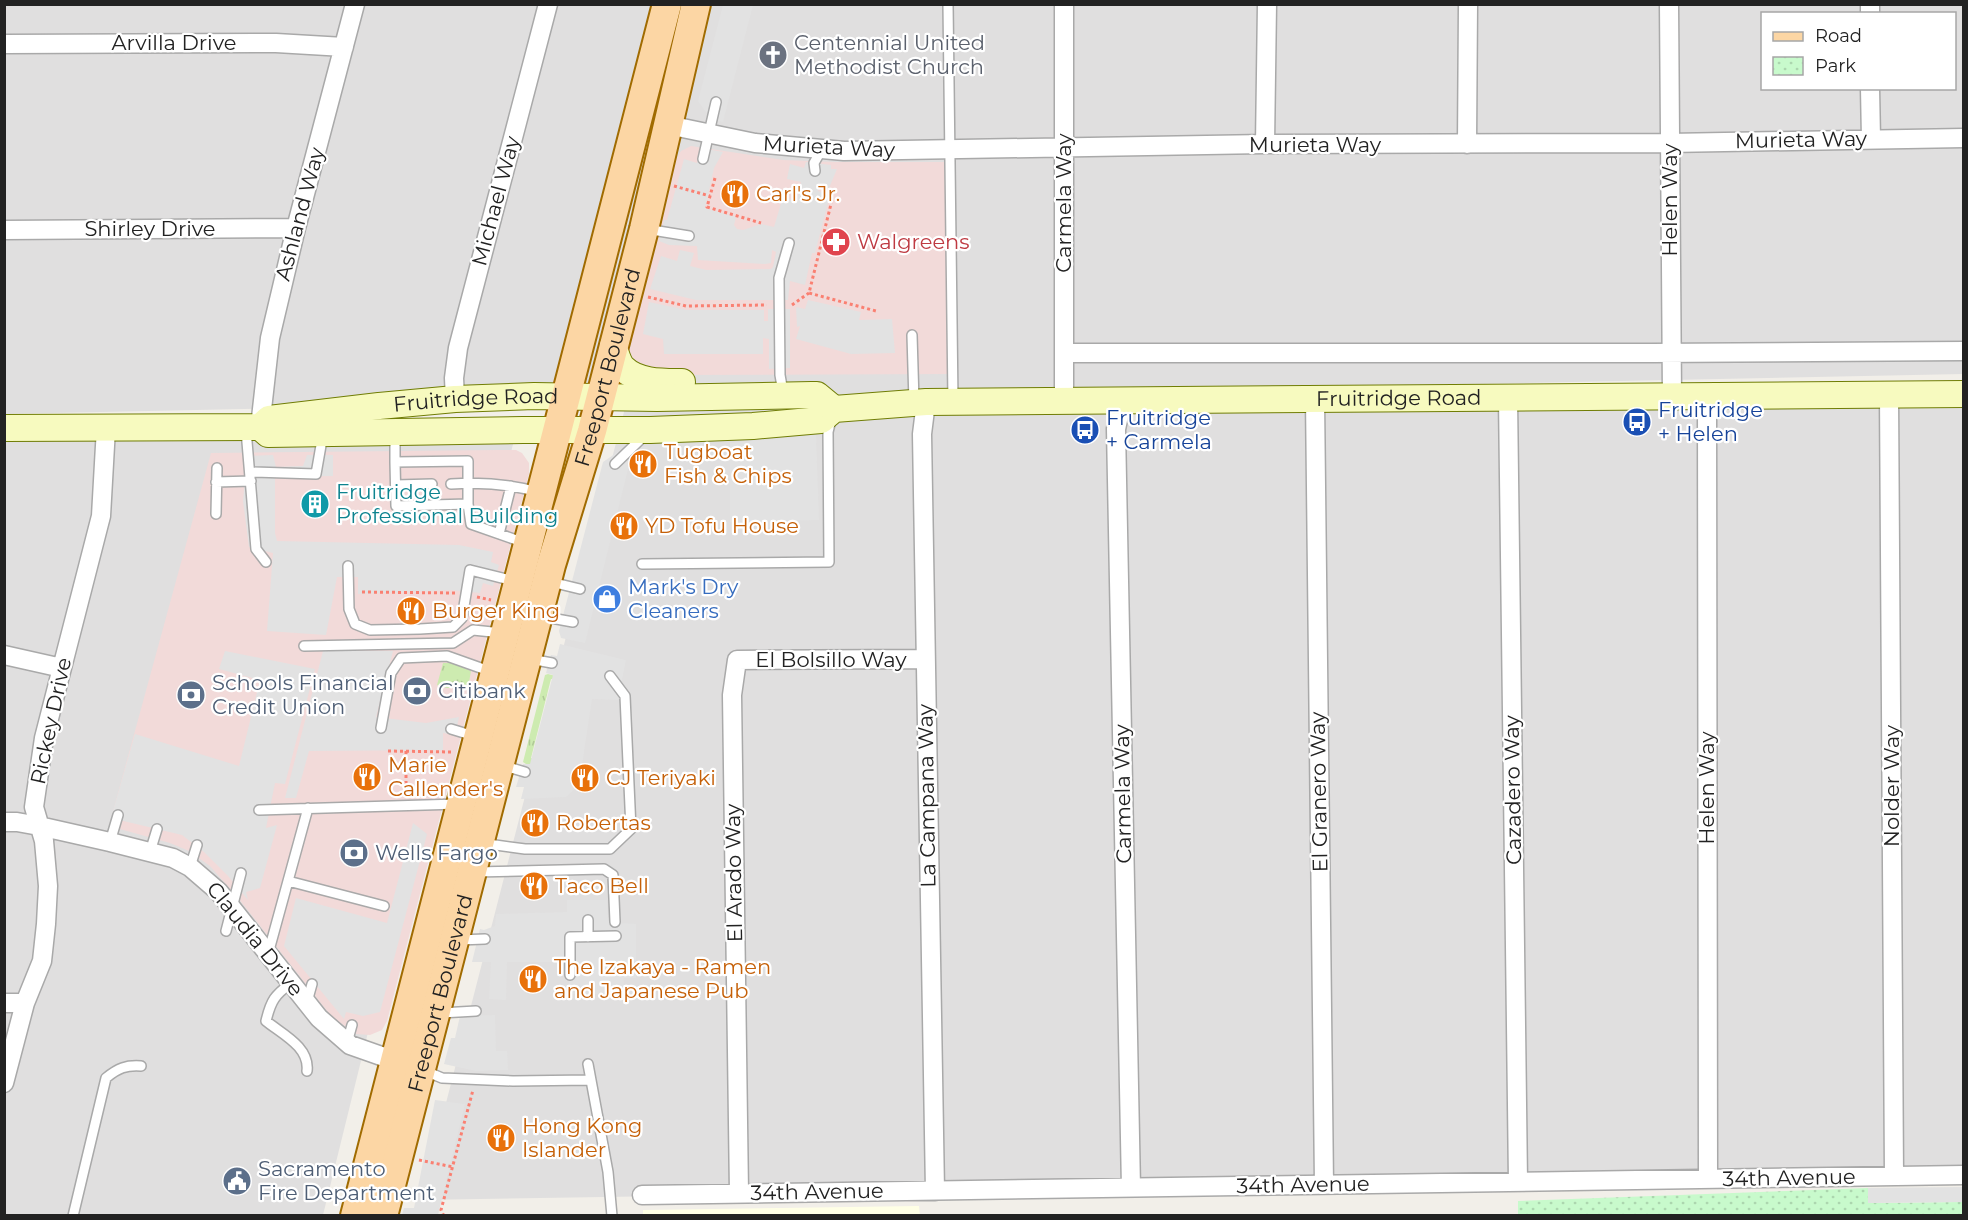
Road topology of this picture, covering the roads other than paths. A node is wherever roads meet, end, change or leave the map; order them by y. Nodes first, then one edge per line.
1 (356, 4) edge
2 (548, 4) edge
3 (667, 4) edge
4 (696, 4) edge
5 (948, 4) edge
6 (1064, 4) edge
7 (1267, 4) edge
8 (1468, 4) edge
9 (1670, 4) edge
10 (4, 44) edge
11 (344, 47) junction
12 (1870, 90) edge
13 (716, 102) dead end
14 (668, 125) junction
15 (708, 134) junction
16 (1964, 138) edge
17 (1871, 139) junction
18 (1669, 143) junction
19 (1265, 144) junction
20 (1467, 144) junction
21 (1063, 147) junction
22 (822, 149) junction
23 (950, 150) junction
24 (703, 159) dead end
25 (815, 171) dead end
26 (296, 228) junction
27 (644, 229) junction
28 (4, 230) edge
29 (689, 236) dead end
30 (789, 243) dead end
31 (912, 335) dead end
32 (613, 346) junction
33 (1964, 351) edge
34 (1064, 352) junction
35 (1671, 352) junction
36 (783, 394) junction
37 (1964, 394) edge
38 (1889, 395) junction
39 (565, 396) junction
40 (1672, 396) junction
41 (1707, 396) junction
42 (600, 397) junction
43 (1508, 398) junction
44 (455, 399) junction
45 (1315, 399) junction
46 (1122, 401) junction
47 (920, 402) junction
48 (953, 402) junction
49 (1064, 402) junction
50 (834, 409) junction
51 (253, 426) junction
52 (4, 428) edge
53 (106, 428) junction
54 (556, 430) junction
55 (592, 430) junction
56 (650, 430) junction
57 (395, 432) junction
58 (323, 434) junction
59 (395, 462) junction
60 (615, 464) dead end
61 (217, 468) dead end
62 (251, 477) junction
63 (216, 482) junction
64 (468, 483) junction
65 (432, 484) dead end
66 (451, 484) dead end
67 (396, 485) junction
68 (511, 486) junction
69 (540, 493) junction
70 (468, 504) junction
71 (216, 514) dead end
72 (499, 534) junction
73 (527, 543) junction
74 (266, 562) dead end
75 (642, 564) dead end
76 (348, 566) dead end
77 (547, 581) junction
78 (517, 582) junction
79 (580, 589) dead end
80 (538, 616) junction
81 (573, 622) dead end
82 (504, 633) junction
83 (304, 646) dead end
84 (4, 655) edge
85 (925, 659) junction
86 (737, 660) joint
87 (62, 668) junction
88 (494, 673) junction
89 (610, 676) dead end
90 (381, 728) dead end
91 (451, 729) dead end
92 (478, 737) junction
93 (460, 804) junction
94 (308, 808) junction
95 (259, 810) dead end
96 (118, 815) dead end
97 (4, 822) edge
98 (39, 826) junction
99 (157, 829) dead end
100 (110, 842) junction
101 (479, 843) junction
102 (197, 845) dead end
103 (150, 852) junction
104 (190, 867) junction
105 (471, 872) junction
106 (241, 873) dead end
107 (287, 884) junction
108 (231, 907) junction
109 (383, 909) dead end
110 (588, 920) dead end
111 (615, 922) dead end
112 (225, 931) dead end
113 (616, 936) dead end
114 (588, 937) junction
115 (484, 939) dead end
116 (454, 940) junction
117 (268, 954) junction
118 (570, 975) dead end
119 (291, 982) junction
120 (312, 984) dead end
121 (4, 1003) edge
122 (25, 1003) junction
123 (307, 1003) junction
124 (477, 1011) dead end
125 (435, 1013) junction
126 (352, 1025) dead end
127 (347, 1042) junction
128 (588, 1064) dead end
129 (408, 1065) junction
130 (141, 1066) dead end
131 (307, 1071) dead end
132 (591, 1080) junction
133 (4, 1083) edge
134 (1964, 1175) edge
135 (1894, 1176) junction
136 (1708, 1179) junction
137 (1518, 1182) junction
138 (1324, 1185) junction
139 (1131, 1188) junction
140 (935, 1191) junction
141 (739, 1194) junction
142 (642, 1195) dead end
143 (73, 1215) edge
144 (355, 1215) edge
145 (385, 1215) edge
146 (612, 1215) edge

1 - 11 street, Ashland Way
2 - 44 street, Michael Way
3 - 39 main road, Freeport Boulevard
4 - 14 main road, Freeport Boulevard
5 - 23 lane
6 - 21 street, Carmela Way
7 - 19 street
8 - 20 street
9 - 18 street, Helen Way
10 - 11 street, Arvilla Drive
11 - 26 street, Ashland Way
12 - 17 street
13 - 15 lane
14 - 15 street, Murieta Way
14 - 27 main road, Freeport Boulevard
15 - 22 street, Murieta Way
15 - 24 lane
16 - 17 street, Murieta Way
17 - 18 street, Murieta Way
18 - 20 street, Murieta Way
18 - 35 street, Helen Way
19 - 20 street, Murieta Way
19 - 21 street, Murieta Way
21 - 23 street, Murieta Way
21 - 34 street, Carmela Way
22 - 23 street, Murieta Way
22 - 25 lane
23 - 48 lane
26 - 28 street, Shirley Drive
26 - 51 street, Ashland Way
27 - 29 lane
27 - 32 main road, Freeport Boulevard
30 - 36 lane
31 - 47 lane
32 - 36 main road
32 - 42 main road, Freeport Boulevard
33 - 35 street
34 - 35 street
34 - 49 street, Carmela Way
35 - 40 street, Helen Way
36 - 42 main road, Fruitridge Road
36 - 50 main road, Fruitridge Road
37 - 38 main road, Fruitridge Road
38 - 41 main road, Fruitridge Road
38 - 135 street, Nolder Way
39 - 42 main road, Fruitridge Road
39 - 44 main road, Fruitridge Road
39 - 54 main road, Freeport Boulevard
40 - 41 main road, Fruitridge Road
40 - 43 main road, Fruitridge Road
41 - 136 street, Helen Way
42 - 55 main road, Freeport Boulevard
43 - 45 main road, Fruitridge Road
43 - 137 street, Cazadero Way
44 - 51 main road, Fruitridge Road
45 - 46 main road, Fruitridge Road
45 - 138 street, El Granero Way
46 - 49 main road, Fruitridge Road
46 - 139 street, Carmela Way
47 - 48 main road, Fruitridge Road
47 - 50 main road, Fruitridge Road
47 - 85 street, La Campana Way
48 - 49 main road, Fruitridge Road
50 - 56 main road, Fruitridge Road
50 - 75 lane
51 - 53 main road, Fruitridge Road
51 - 58 main road, Fruitridge Road
51 - 62 lane
52 - 53 main road, Fruitridge Road
53 - 87 street, Rickey Drive
54 - 55 main road, Fruitridge Road
54 - 57 main road, Fruitridge Road
54 - 69 main road, Freeport Boulevard
55 - 56 main road, Fruitridge Road
55 - 77 main road, Freeport Boulevard
56 - 60 lane
57 - 58 main road, Fruitridge Road
57 - 59 lane
58 - 62 lane
59 - 64 lane
59 - 67 lane
61 - 63 lane
62 - 63 lane
62 - 74 lane
63 - 71 lane
64 - 66 lane
64 - 68 lane
64 - 70 lane
65 - 67 lane
67 - 70 lane
68 - 69 lane
68 - 72 lane
69 - 73 main road, Freeport Boulevard
70 - 72 lane
72 - 73 lane
73 - 78 main road, Freeport Boulevard
76 - 78 lane
77 - 79 lane
77 - 80 main road, Freeport Boulevard
78 - 82 main road, Freeport Boulevard
80 - 81 lane
80 - 101 main road, Freeport Boulevard
82 - 83 lane
82 - 88 main road, Freeport Boulevard
84 - 87 street
85 - 86 street, El Bolsillo Way
85 - 140 street, La Campana Way
86 - 141 street, El Arado Way
87 - 98 street, Rickey Drive
88 - 90 lane
88 - 92 main road, Freeport Boulevard
89 - 101 lane
91 - 92 lane
92 - 93 main road, Freeport Boulevard
93 - 94 lane
93 - 129 main road, Freeport Boulevard
94 - 95 lane
94 - 107 lane
96 - 100 lane
97 - 98 street, Claudia Drive
98 - 100 street, Claudia Drive
98 - 122 street, Rickey Drive
99 - 103 lane
100 - 103 street, Claudia Drive
101 - 105 main road, Freeport Boulevard
102 - 104 lane
103 - 104 street, Claudia Drive
104 - 108 street, Claudia Drive
105 - 111 lane
105 - 116 main road, Freeport Boulevard
106 - 108 lane
107 - 109 lane
107 - 117 lane
108 - 112 lane
108 - 117 street, Claudia Drive
110 - 114 lane
113 - 114 lane
114 - 118 lane
115 - 116 lane
116 - 125 main road, Freeport Boulevard
117 - 119 street, Claudia Drive
119 - 123 street, Claudia Drive
119 - 131 lane
120 - 123 lane
121 - 122 street
122 - 133 street, Rickey Drive
123 - 127 street, Claudia Drive
124 - 125 lane
125 - 129 main road, Freeport Boulevard
126 - 127 lane
127 - 129 street, Claudia Drive
128 - 132 lane
129 - 132 lane
129 - 144 main road, Freeport Boulevard
129 - 145 main road, Freeport Boulevard
130 - 143 lane
132 - 146 lane
134 - 135 street, 34th Avenue
135 - 136 street, 34th Avenue
136 - 137 street, 34th Avenue
137 - 138 street, 34th Avenue
138 - 139 street, 34th Avenue
139 - 140 street, 34th Avenue
140 - 141 street, 34th Avenue
141 - 142 street, 34th Avenue

